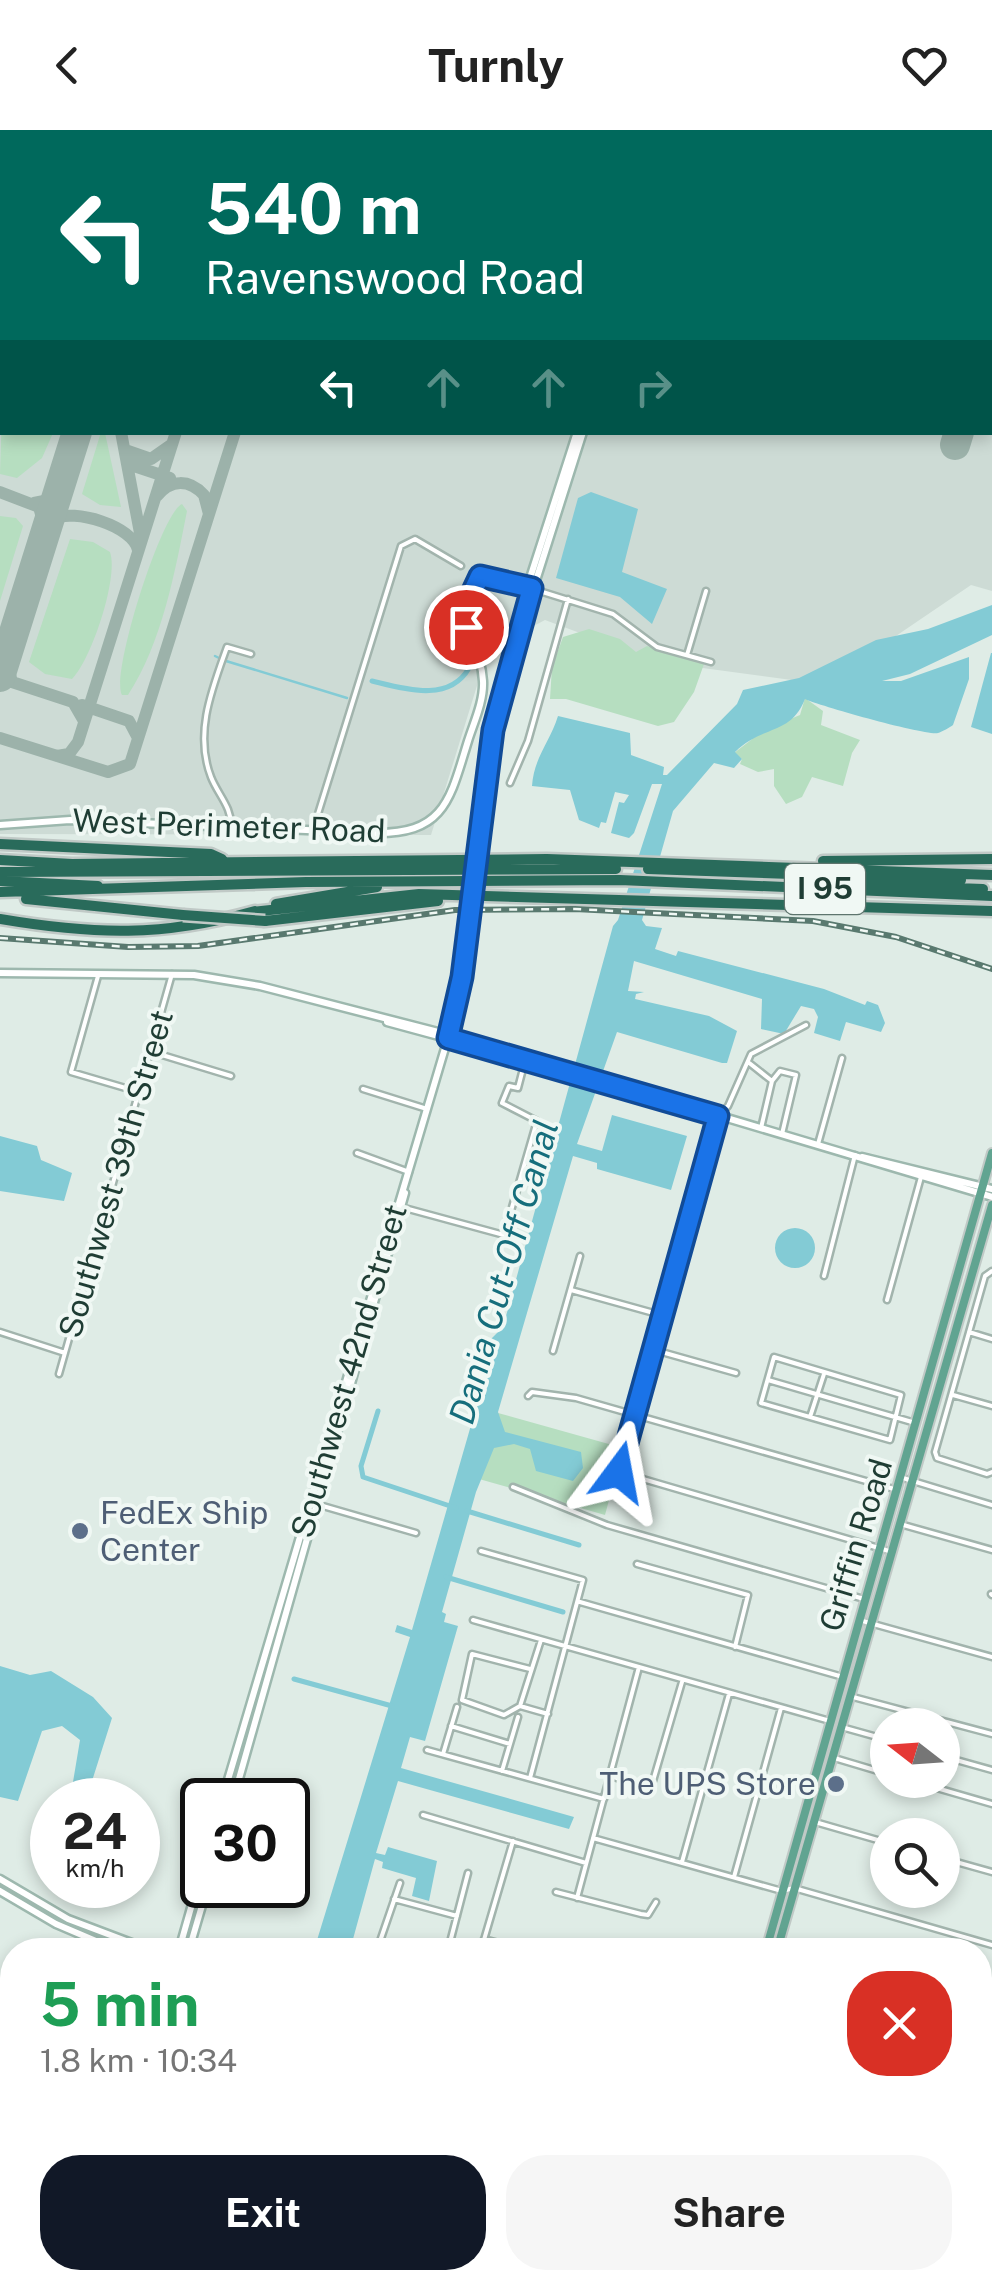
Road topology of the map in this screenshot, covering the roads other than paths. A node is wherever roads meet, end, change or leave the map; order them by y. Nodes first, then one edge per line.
1 (579, 435) edge
2 (460, 566) dead end
3 (532, 588) junction
4 (706, 591) dead end
5 (568, 599) junction
6 (250, 654) dead end
7 (687, 655) junction
8 (711, 662) dead end
9 (510, 783) dead end
10 (0, 825) edge
11 (231, 826) junction
12 (313, 830) junction
13 (0, 844) edge
14 (992, 859) edge
15 (227, 862) junction
16 (0, 866) edge
17 (774, 866) junction
18 (623, 872) junction
19 (661, 872) junction
20 (992, 878) edge
21 (443, 879) junction
22 (0, 889) edge
23 (992, 893) edge
24 (490, 896) junction
25 (992, 911) edge
26 (252, 912) junction
27 (0, 919) edge
28 (0, 974) edge
29 (172, 974) junction
30 (98, 976) junction
31 (806, 1025) dead end
32 (448, 1038) junction
33 (150, 1051) junction
34 (842, 1058) dead end
35 (526, 1060) junction
36 (748, 1062) junction
37 (232, 1076) dead end
38 (772, 1081) junction
39 (363, 1088) dead end
40 (139, 1092) junction
41 (427, 1109) junction
42 (718, 1116) junction
43 (762, 1128) junction
44 (782, 1134) junction
45 (818, 1144) junction
46 (357, 1153) dead end
47 (992, 1153) edge
48 (858, 1156) junction
49 (408, 1172) junction
50 (921, 1177) junction
51 (986, 1190) edge
52 (992, 1197) edge
53 (992, 1205) edge
54 (399, 1207) junction
55 (580, 1256) dead end
56 (991, 1271) edge
57 (824, 1276) dead end
58 (572, 1290) junction
59 (887, 1300) dead end
60 (661, 1316) junction
61 (0, 1332) edge
62 (944, 1332) junction
63 (969, 1332) junction
64 (992, 1339) edge
65 (651, 1349) junction
66 (553, 1351) dead end
67 (65, 1353) junction
68 (824, 1372) junction
69 (736, 1373) dead end
70 (59, 1374) dead end
71 (768, 1380) junction
72 (344, 1384) junction
73 (940, 1385) junction
74 (929, 1386) junction
75 (952, 1394) junction
76 (817, 1395) junction
77 (528, 1396) dead end
78 (347, 1398) junction
79 (992, 1406) edge
80 (632, 1414) junction
81 (896, 1417) junction
82 (810, 1418) junction
83 (918, 1424) junction
84 (928, 1428) junction
85 (992, 1472) edge
86 (903, 1478) junction
87 (914, 1481) junction
88 (512, 1487) dead end
89 (899, 1491) junction
90 (316, 1504) junction
91 (992, 1504) edge
92 (899, 1523) junction
93 (416, 1533) dead end
94 (299, 1539) junction
95 (884, 1550) junction
96 (992, 1550) edge
97 (482, 1551) dead end
98 (302, 1555) junction
99 (637, 1564) dead end
100 (865, 1599) junction
101 (580, 1602) junction
102 (473, 1620) dead end
103 (859, 1620) junction
104 (869, 1623) junction
105 (541, 1640) junction
106 (734, 1647) junction
107 (567, 1648) junction
108 (992, 1657) edge
109 (639, 1667) junction
110 (530, 1669) junction
111 (842, 1677) junction
112 (682, 1680) junction
113 (729, 1694) junction
114 (849, 1696) junction
115 (520, 1706) junction
116 (834, 1706) junction
117 (457, 1707) dead end
118 (781, 1708) junction
119 (548, 1714) junction
120 (518, 1717) dead end
121 (830, 1721) junction
122 (452, 1726) junction
123 (840, 1727) junction
124 (992, 1734) edge
125 (870, 1735) edge
126 (836, 1742) junction
127 (510, 1744) junction
128 (427, 1750) dead end
129 (443, 1754) junction
130 (831, 1758) junction
131 (960, 1761) edge
132 (870, 1769) edge
133 (502, 1770) junction
134 (992, 1770) edge
135 (610, 1776) junction
136 (228, 1778) edge
137 (238, 1778) edge
138 (530, 1778) junction
139 (960, 1795) edge
140 (604, 1799) junction
141 (992, 1804) edge
142 (423, 1815) dead end
143 (803, 1819) junction
144 (813, 1822) junction
145 (593, 1838) junction
146 (870, 1838) edge
147 (512, 1841) junction
148 (586, 1863) junction
149 (682, 1863) junction
150 (960, 1863) edge
151 (992, 1872) edge
152 (468, 1873) dead end
153 (734, 1878) junction
154 (0, 1879) edge
155 (400, 1884) dead end
156 (794, 1888) junction
157 (782, 1891) junction
158 (0, 1892) edge
159 (556, 1892) dead end
160 (394, 1898) junction
161 (577, 1898) junction
162 (656, 1902) dead end
163 (191, 1908) edge
164 (201, 1908) edge
165 (456, 1916) junction
166 (89, 1938) edge
167 (118, 1938) edge
168 (182, 1938) edge
169 (193, 1938) edge
170 (380, 1938) edge
171 (451, 1938) edge
172 (484, 1938) edge
173 (769, 1938) edge
174 (780, 1938) edge
175 (971, 1938) edge

1 - 3 street, Southwest 42nd Street
2 - 12 street
3 - 5 street
3 - 12 street, West Perimeter Road
3 - 32 street, Southwest 42nd Street, bridge
4 - 7 street
5 - 7 street
5 - 9 street
6 - 11 street
7 - 8 street
10 - 11 street, West Perimeter Road
11 - 12 street, West Perimeter Road
13 - 15 highway
14 - 17 highway
15 - 16 highway, I 95
15 - 18 highway, I 95
16 - 18 highway
17 - 19 highway, I 95
17 - 20 highway, I 95
18 - 19 highway, I 95
18 - 19 highway, I 95
18 - 21 highway, I 95
18 - 22 highway
19 - 20 highway
19 - 23 highway, I 95
21 - 22 highway, I 95
21 - 26 highway
22 - 24 highway, bridge
24 - 25 highway
24 - 26 highway
26 - 27 highway
28 - 30 street
29 - 30 street
29 - 32 street
29 - 33 street, Southwest 39th Street
30 - 40 street
31 - 36 street
32 - 35 street
32 - 41 street, Southwest 42nd Street
33 - 37 street
33 - 40 street, Southwest 39th Street
34 - 45 street
35 - 42 street
35 - 54 street
36 - 38 street
36 - 42 street
38 - 43 street
38 - 44 street
39 - 41 street
40 - 67 street, Southwest 39th Street
41 - 49 street, Southwest 42nd Street
42 - 43 street
42 - 60 street
43 - 44 street
44 - 45 street
45 - 48 street
46 - 49 street
47 - 51 main road, Griffin Road
48 - 50 street
48 - 51 street
48 - 57 street
49 - 54 street, Southwest 42nd Street
50 - 51 street
50 - 59 street
51 - 52 street
51 - 62 main road, Griffin Road
53 - 73 main road, Griffin Road
54 - 72 street, Southwest 42nd Street
54 - 78 street, Southwest 42nd Street
55 - 58 street
56 - 63 street
58 - 60 street
58 - 66 street
60 - 65 street
61 - 67 street
62 - 73 main road
62 - 74 main road, Griffin Road
63 - 64 street
63 - 75 street
65 - 69 street
65 - 80 street
67 - 70 street, Southwest 39th Street
68 - 71 street
68 - 76 street
68 - 81 street
71 - 76 street
71 - 82 street
72 - 78 street
72 - 94 street, Southwest 42nd Street
73 - 84 main road, Griffin Road
74 - 83 main road, Griffin Road
74 - 84 main road
75 - 79 street
75 - 85 street
76 - 81 street
76 - 82 street
77 - 80 street
78 - 90 street, Southwest 42nd Street
80 - 89 street
80 - 95 street
81 - 82 street
81 - 83 street
83 - 86 main road, Griffin Road
84 - 87 main road, Griffin Road
86 - 87 street
86 - 89 main road, Griffin Road
87 - 91 street
87 - 92 main road, Griffin Road
88 - 100 street
89 - 95 main road, Griffin Road
90 - 93 street
90 - 98 street, Southwest 42nd Street
92 - 95 main road, Griffin Road
92 - 96 street
94 - 98 street
94 - 136 street, Southwest 42nd Street
95 - 100 main road, Griffin Road
95 - 104 main road, Griffin Road
97 - 101 street
98 - 137 street, Southwest 42nd Street
99 - 106 street
100 - 103 main road, Griffin Road
101 - 106 street
101 - 107 street
102 - 105 street
103 - 104 street
103 - 111 main road, Griffin Road
104 - 108 street
104 - 114 main road, Griffin Road
105 - 107 street
105 - 110 street
106 - 111 street
107 - 109 street
107 - 119 street
109 - 112 street
109 - 135 street
110 - 115 street
110 - 115 street
111 - 116 main road, Griffin Road
112 - 113 street
112 - 135 street
113 - 118 street
113 - 149 street
114 - 123 main road, Griffin Road
114 - 124 street
115 - 119 street
116 - 121 main road, Griffin Road
116 - 123 main road
117 - 122 street
118 - 121 street
118 - 153 street
119 - 138 street
120 - 127 street
121 - 126 main road
121 - 143 main road, Griffin Road
122 - 127 street
122 - 129 street
123 - 125 street
123 - 126 main road, Griffin Road
126 - 130 main road, Griffin Road
127 - 133 street
128 - 129 street
129 - 133 street
130 - 132 street
130 - 144 main road, Griffin Road
131 - 134 street
133 - 138 street
135 - 140 street
138 - 140 street
139 - 141 street
140 - 145 street
142 - 147 street
143 - 144 street
143 - 157 main road, Griffin Road
144 - 146 street
144 - 156 main road, Griffin Road
145 - 148 street
145 - 149 street
147 - 148 street
147 - 172 street
148 - 161 street
149 - 153 street
150 - 151 street
152 - 165 street
153 - 157 street
154 - 167 street
155 - 160 street
156 - 157 street
156 - 174 main road, Griffin Road
156 - 175 street
157 - 173 main road, Griffin Road
158 - 166 street
159 - 161 street
160 - 165 street
160 - 170 street
161 - 162 street
163 - 168 street
164 - 169 street
165 - 171 street

